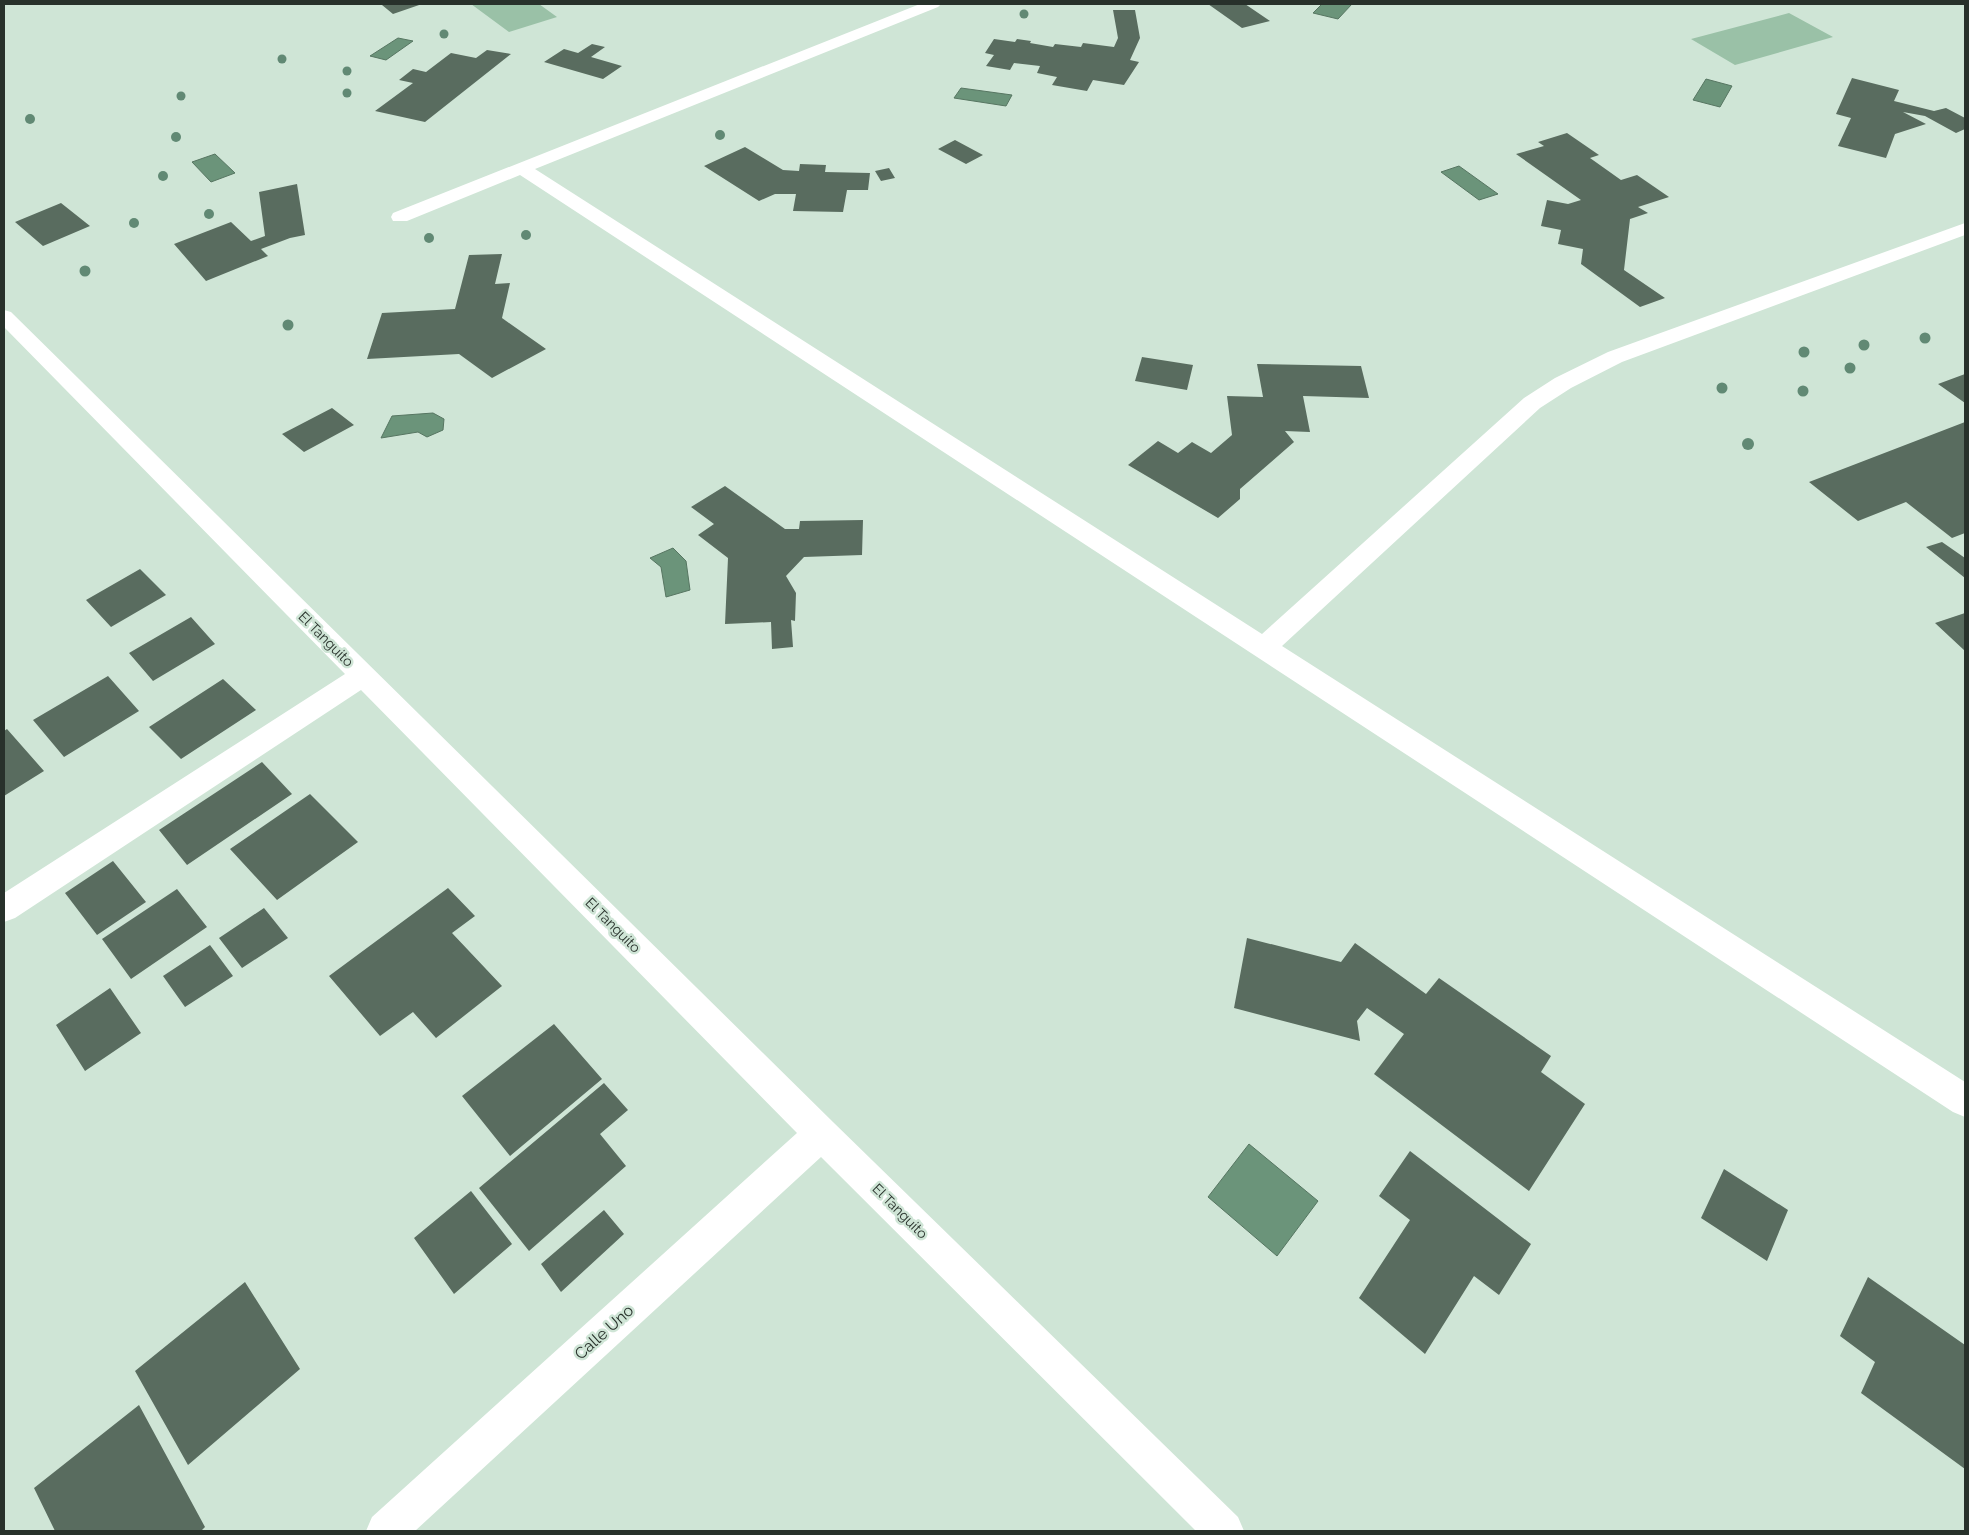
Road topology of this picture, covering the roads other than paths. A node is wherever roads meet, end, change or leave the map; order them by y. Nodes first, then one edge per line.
1 (934, 4) edge
2 (521, 168) junction
3 (400, 217) dead end
4 (1965, 230) edge
5 (4, 316) edge
6 (1263, 648) junction
7 (363, 676) junction
8 (4, 909) edge
9 (1965, 1101) edge
10 (822, 1134) junction
11 (386, 1531) edge
12 (1224, 1531) edge

1 - 2 street
2 - 3 street
2 - 6 street
4 - 6 street
5 - 7 street, El Tanguito
6 - 9 street
7 - 8 street
7 - 10 street, El Tanguito
10 - 11 street, Calle Uno
10 - 12 street, El Tanguito

